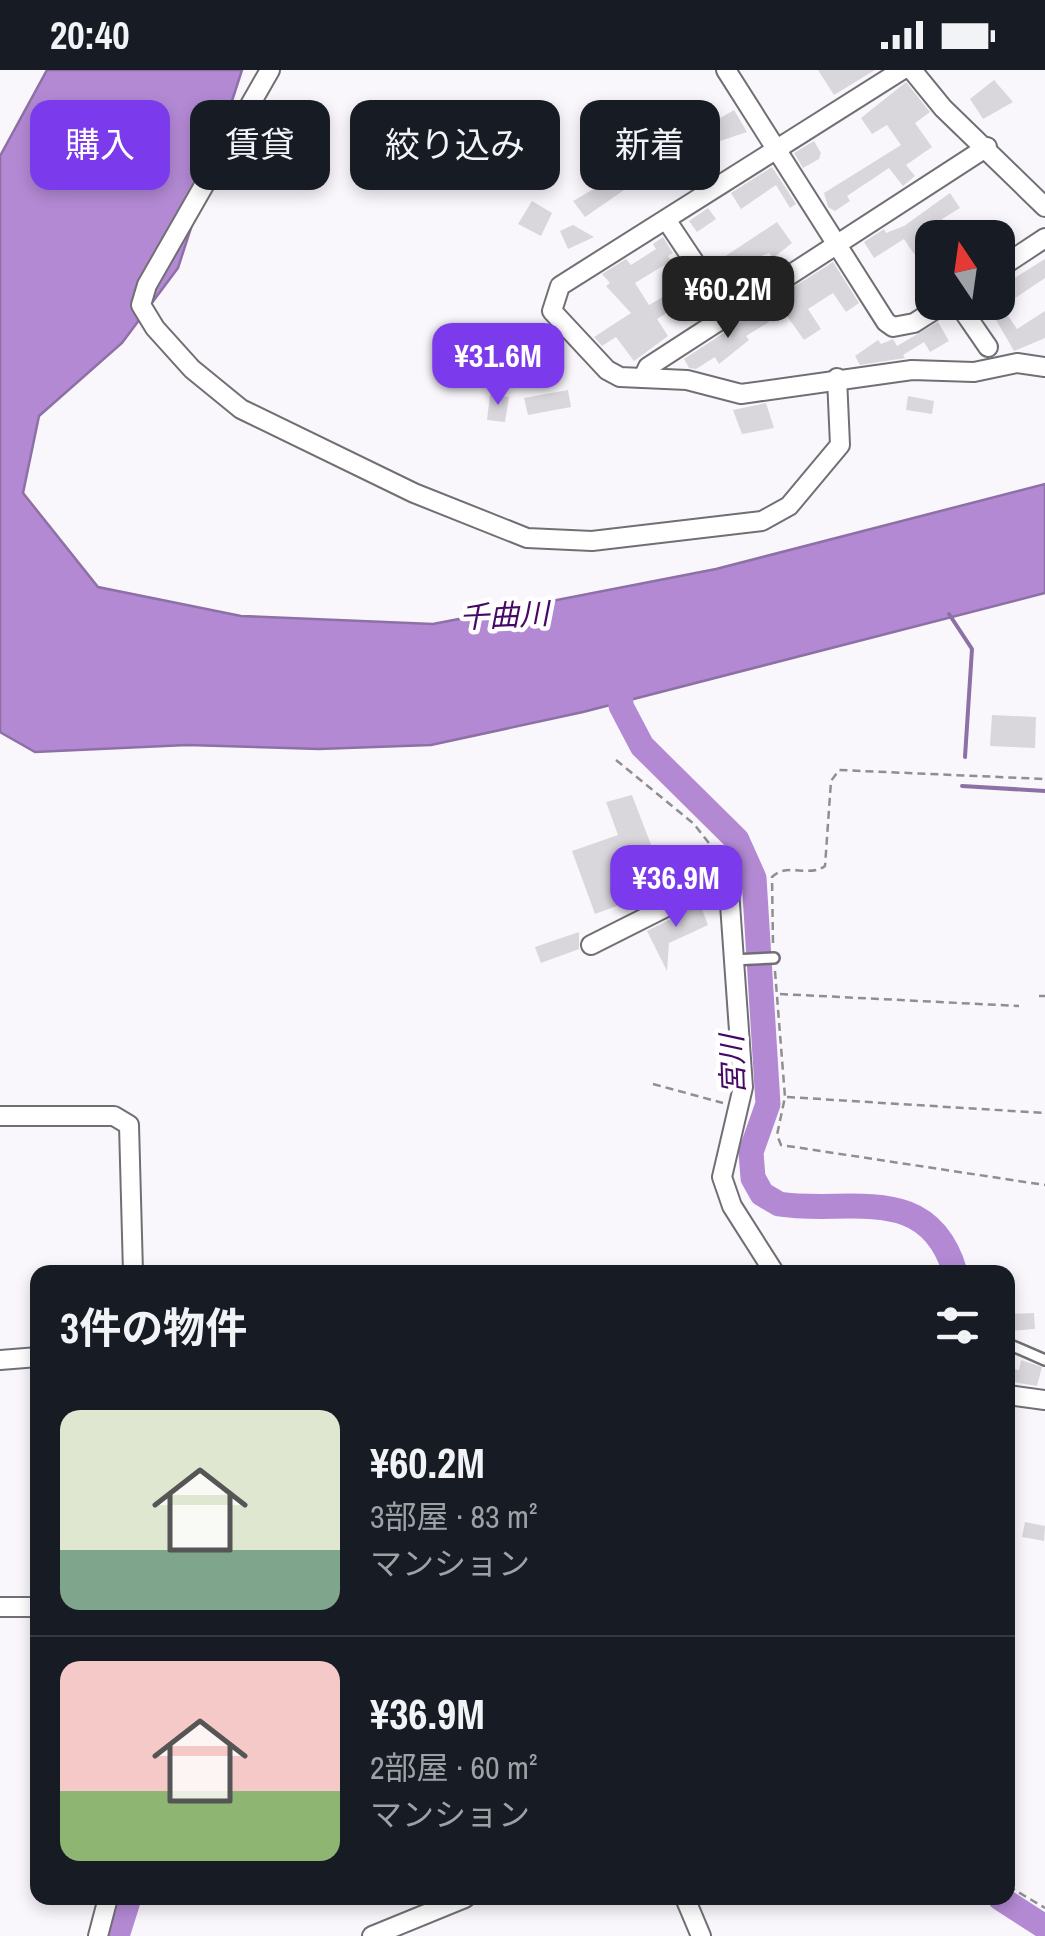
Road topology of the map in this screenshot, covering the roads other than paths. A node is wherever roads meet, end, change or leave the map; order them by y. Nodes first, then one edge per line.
1 (270, 70) edge
2 (726, 70) edge
3 (902, 70) edge
4 (912, 70) edge
5 (987, 147) junction
6 (776, 150) junction
7 (1045, 207) edge
8 (667, 221) junction
9 (1045, 238) edge
10 (836, 244) junction
11 (1015, 258) edge
12 (728, 314) junction
13 (919, 320) edge
14 (969, 320) edge
15 (988, 347) dead end
16 (1045, 367) edge
17 (643, 378) junction
18 (837, 378) junction
19 (591, 945) dead end
20 (771, 958) road end
21 (740, 960) junction
22 (0, 1116) edge
23 (133, 1265) edge
24 (770, 1265) edge
25 (1015, 1347) edge
26 (30, 1358) edge
27 (0, 1360) edge
28 (1045, 1360) edge
29 (1015, 1396) edge
30 (1045, 1400) edge
31 (0, 1607) edge
32 (30, 1607) edge
33 (106, 1905) edge
34 (447, 1905) edge
35 (687, 1905) edge
36 (98, 1936) edge
37 (372, 1936) edge
38 (701, 1936) edge

1 - 18 street
2 - 6 street
3 - 6 street
4 - 5 street
5 - 7 street
5 - 10 street
6 - 8 street
6 - 10 street
8 - 12 street
8 - 17 street
9 - 11 street
10 - 12 street
10 - 13 street
12 - 17 street
14 - 15 street
16 - 18 street
17 - 18 street
19 - 21 street
20 - 21 lane
21 - 24 street
22 - 23 street
25 - 28 lane
26 - 27 street
29 - 30 street
31 - 32 street
33 - 36 street
34 - 37 street
35 - 38 street

